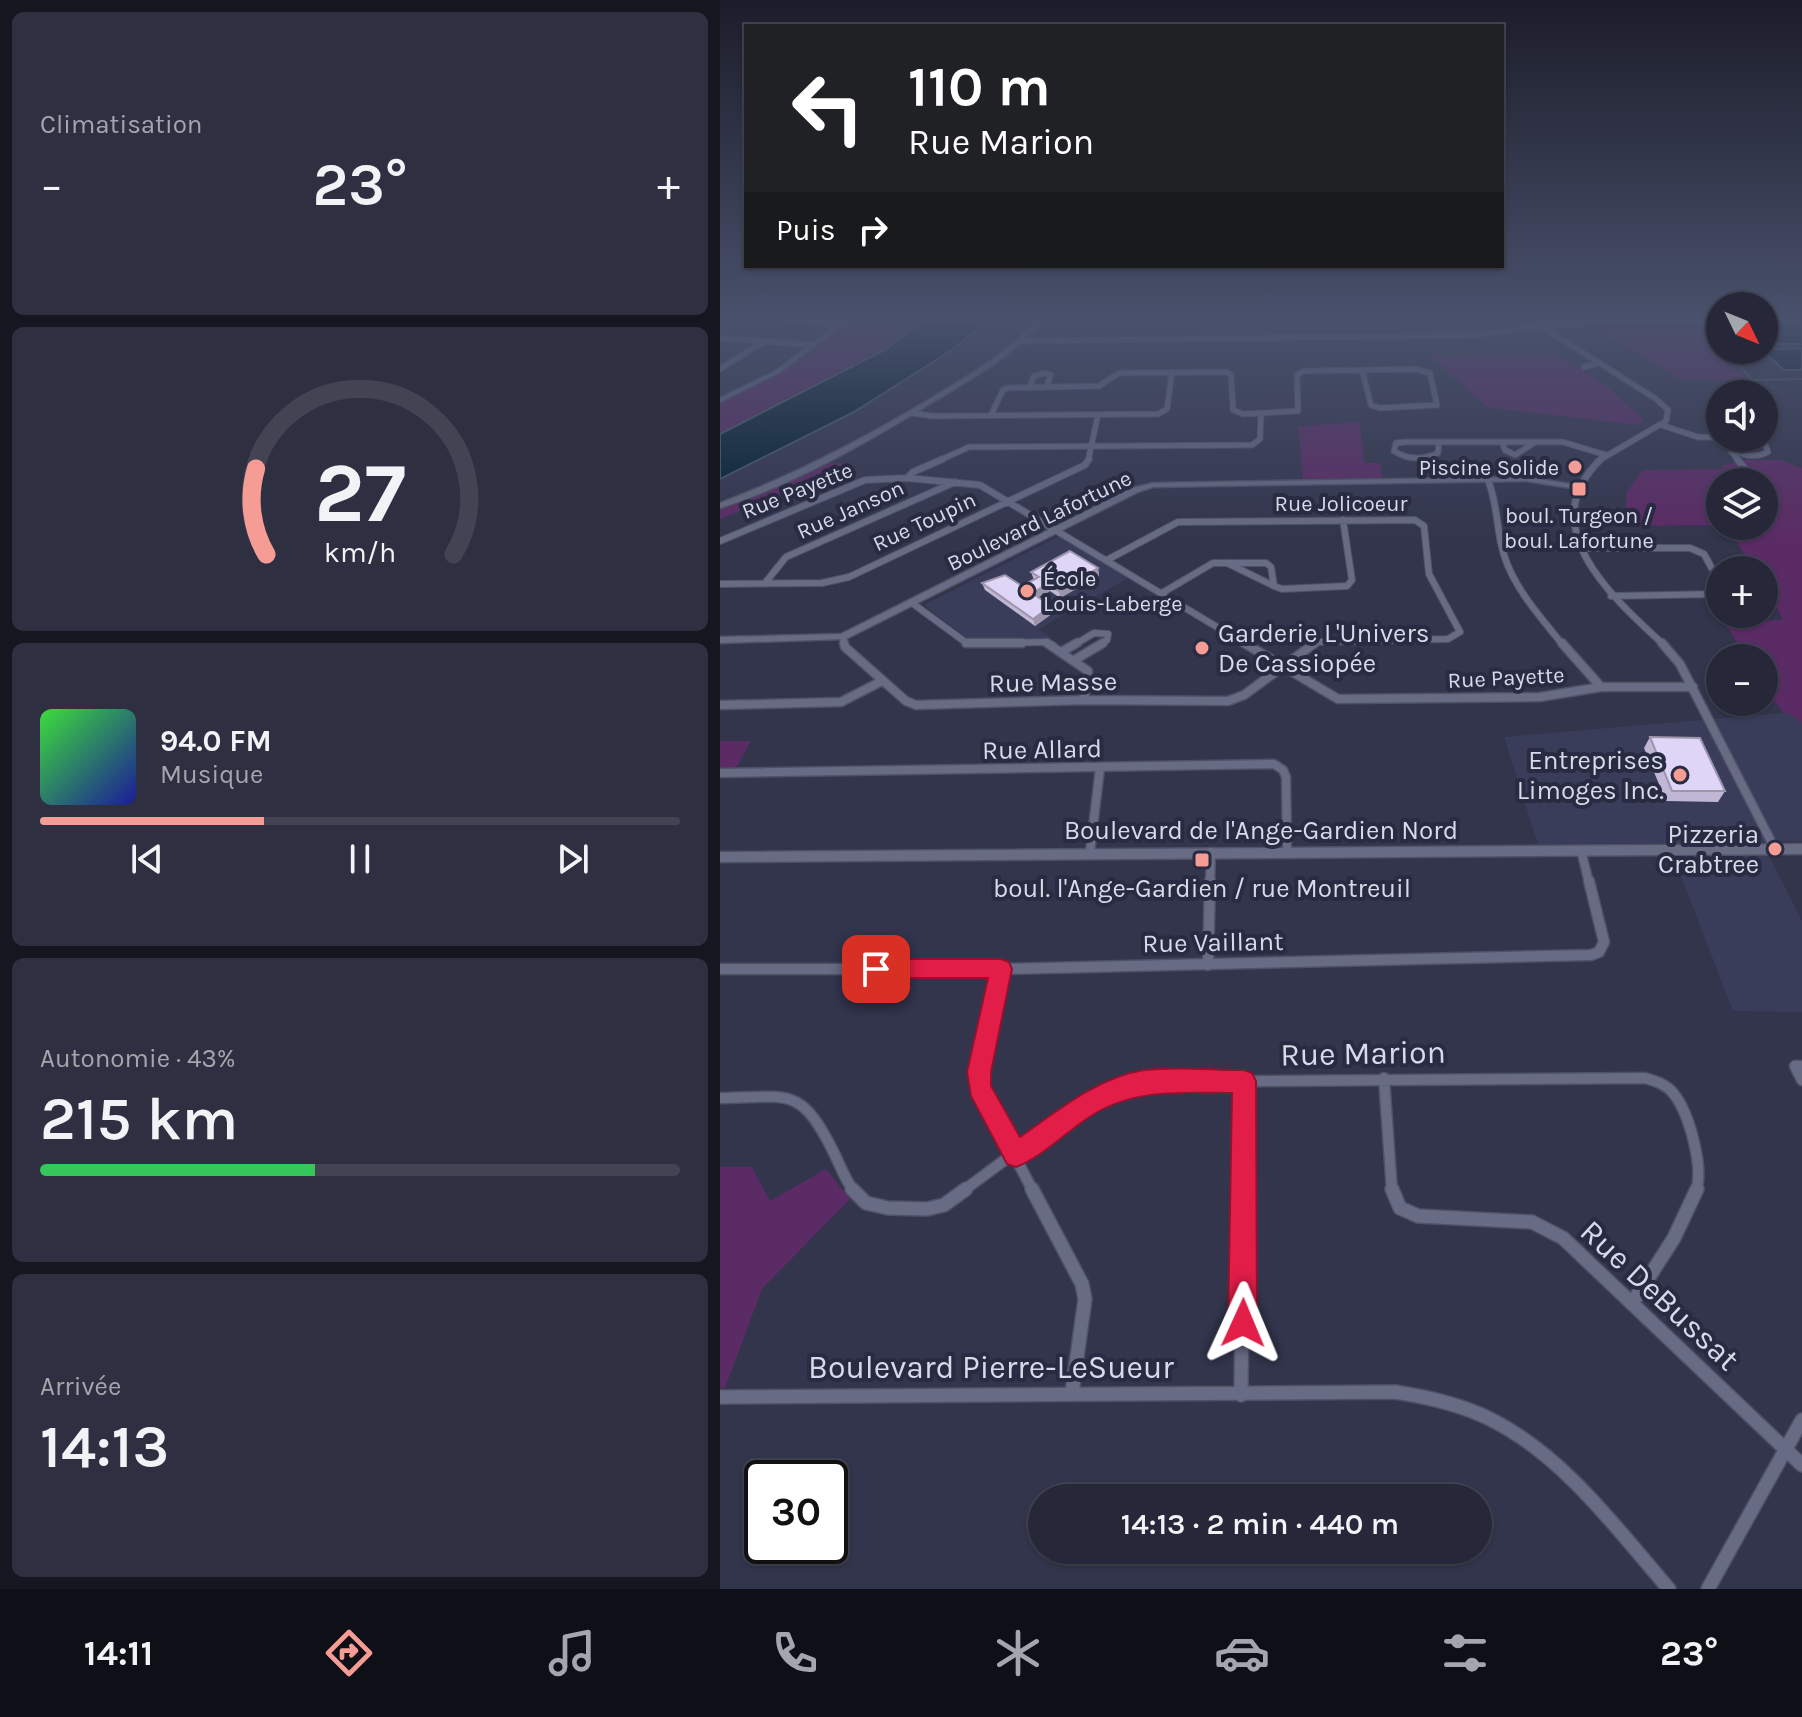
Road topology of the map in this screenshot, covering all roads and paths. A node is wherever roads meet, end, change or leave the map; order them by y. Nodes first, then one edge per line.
1 (946, 392) edge
2 (1002, 392) edge
3 (1168, 392) edge
4 (1231, 392) edge
5 (1299, 392) edge
6 (1368, 392) edge
7 (1434, 392) edge
8 (1644, 392) edge
9 (912, 413) junction
10 (1261, 413) junction
11 (991, 415) junction
12 (1098, 415) junction
13 (1661, 425) junction
14 (1706, 438) edge
15 (1502, 442) junction
16 (1535, 442) junction
17 (1439, 443) junction
18 (1092, 446) junction
19 (1732, 452) edge
20 (1736, 452) edge
21 (1766, 452) edge
22 (1606, 455) junction
23 (1745, 468) edge
24 (907, 478) junction
25 (1488, 480) junction
26 (959, 481) junction
27 (1577, 487) junction
28 (1008, 501) junction
29 (720, 506) edge
30 (1343, 520) junction
31 (1056, 530) junction
32 (720, 541) edge
33 (1582, 548) junction
34 (1706, 558) edge
35 (1107, 560) junction
36 (1226, 563) junction
37 (765, 583) junction
38 (720, 584) edge
39 (1274, 586) junction
40 (1162, 593) junction
41 (1706, 594) edge
42 (1611, 596) junction
43 (912, 603) junction
44 (843, 637) junction
45 (720, 640) edge
46 (1063, 651) junction
47 (1076, 659) junction
48 (1283, 667) junction
49 (882, 681) junction
50 (1601, 687) junction
51 (1693, 687) junction
52 (1084, 700) junction
53 (720, 705) edge
54 (1100, 768) junction
55 (720, 773) edge
56 (1775, 849) junction
57 (1802, 849) edge
58 (1287, 850) junction
59 (1581, 850) junction
60 (1090, 852) junction
61 (1211, 852) junction
62 (720, 857) edge
63 (1208, 965) junction
64 (720, 969) edge
65 (1001, 969) junction
66 (1802, 1066) edge
67 (1384, 1078) junction
68 (1802, 1080) edge
69 (1244, 1081) junction
70 (720, 1098) edge
71 (1016, 1155) junction
72 (1633, 1302) junction
73 (1072, 1393) junction
74 (1241, 1395) junction
75 (720, 1397) edge
76 (1802, 1420) edge
77 (1786, 1449) junction
78 (1802, 1465) edge
79 (1669, 1589) edge
80 (1708, 1589) edge

1 - 9 street
2 - 11 street
3 - 12 street
4 - 10 street
5 - 10 street
6 - 7 street
8 - 13 street
9 - 11 street
9 - 29 street
10 - 18 street
11 - 12 street
12 - 18 street
13 - 14 street
13 - 22 street
15 - 16 street
15 - 16 street
15 - 17 street
16 - 22 street
17 - 17 street
18 - 24 street
18 - 28 street, Rue Toupin
19 - 23 street
20 - 21 street
22 - 27 street
24 - 26 street, Rue Payette
24 - 32 street, Rue Payette
25 - 27 street, Boulevard Lafortune
25 - 31 street, Boulevard Lafortune
25 - 50 street
26 - 28 street, Rue Payette
26 - 37 street, Rue Janson
27 - 33 street
28 - 31 street, Rue Payette
28 - 37 street, Rue Toupin
30 - 35 street, Rue Jolicoeur
30 - 39 street
30 - 48 street, Rue Jolicoeur
31 - 35 street, Rue Payette
31 - 43 street, Boulevard Lafortune
33 - 34 street
33 - 42 street
35 - 40 street, Rue Payette
36 - 39 street
36 - 39 street
36 - 40 street
37 - 38 street, Rue Toupin
40 - 48 street, Rue Payette
41 - 42 street
42 - 51 street
43 - 44 street, Boulevard Lafortune
43 - 46 street
44 - 45 street, Boulevard Lafortune
44 - 49 street, Rue Masse
46 - 47 street
46 - 47 street
47 - 52 street
48 - 50 street, Rue Payette
48 - 52 street, Rue Masse
49 - 52 street, Rue Masse
49 - 53 street
50 - 51 street, Rue Payette
51 - 56 street
54 - 55 street, Rue Allard
54 - 58 street, Rue Allard
54 - 60 street
56 - 57 street, Boulevard de l'Ange-Gardien Nord
56 - 59 street, Boulevard de l'Ange-Gardien Nord
58 - 59 street, Boulevard de l'Ange-Gardien Nord
58 - 61 street, Boulevard de l'Ange-Gardien Nord
59 - 63 street, Rue Vaillant
60 - 61 street, Boulevard de l'Ange-Gardien Nord
60 - 62 street, Boulevard de l'Ange-Gardien Nord
61 - 63 street
63 - 65 street, Rue Vaillant
64 - 65 street, Rue Vaillant
65 - 71 street
66 - 68 street
67 - 69 street, Rue Marion
67 - 72 street, Rue DeBussat
67 - 72 street, Rue Marion
69 - 71 street, Rue Marion
69 - 74 street
70 - 71 street, Rue Marion
71 - 73 street
72 - 77 street, Rue DeBussat
73 - 74 street, Boulevard Pierre-LeSueur
73 - 75 street, Boulevard Pierre-LeSueur
74 - 79 street, Boulevard Pierre-LeSueur
76 - 77 street
77 - 78 street, Rue DeBussat
77 - 80 street

